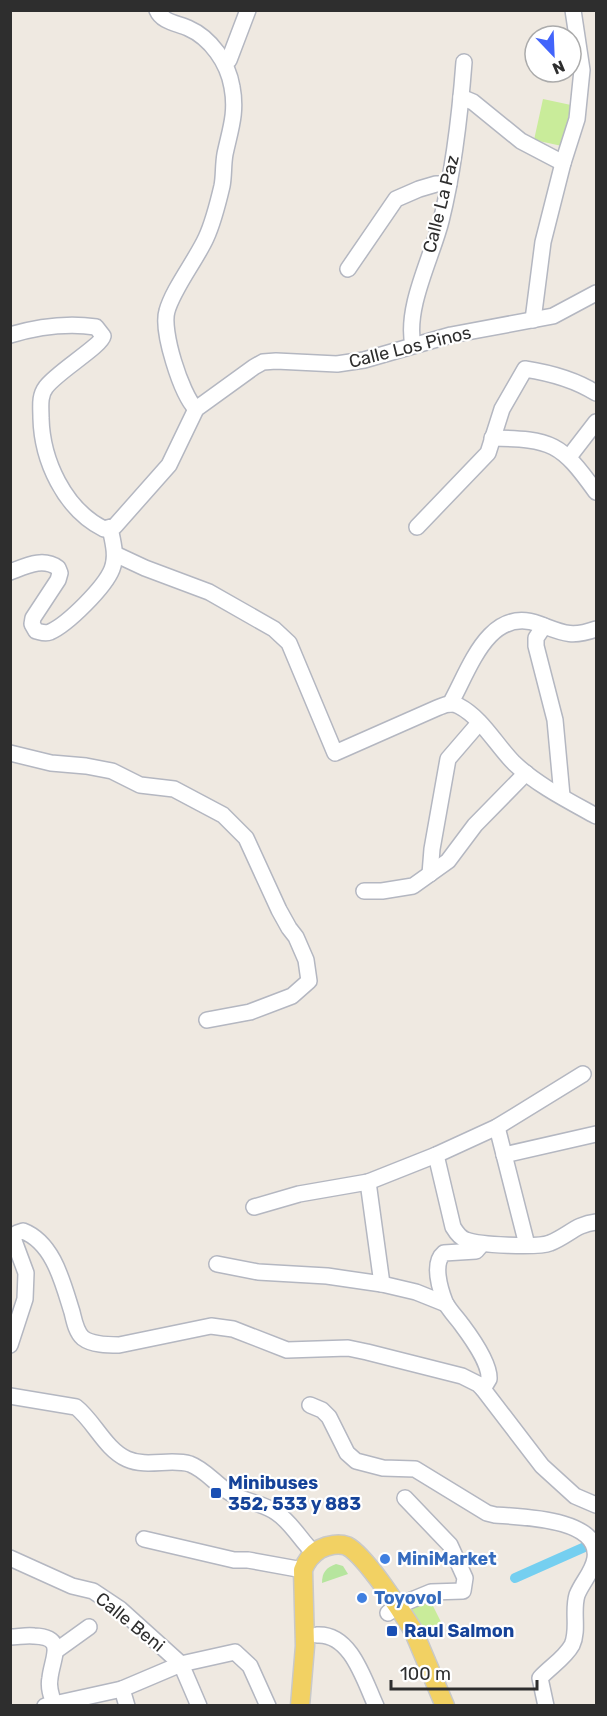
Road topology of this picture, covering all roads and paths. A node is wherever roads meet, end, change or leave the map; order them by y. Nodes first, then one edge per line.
1 (157, 10) edge
2 (248, 10) edge
3 (573, 10) edge
4 (225, 62) junction
5 (464, 62) dead end
6 (462, 97) junction
7 (562, 163) junction
8 (449, 184) junction
9 (348, 269) dead end
10 (597, 293) edge
11 (533, 320) junction
12 (10, 335) edge
13 (413, 345) junction
14 (596, 392) edge
15 (196, 409) junction
16 (597, 422) edge
17 (492, 438) junction
18 (569, 457) junction
19 (597, 492) edge
20 (417, 527) dead end
21 (110, 528) junction
22 (115, 554) junction
23 (10, 572) edge
24 (544, 626) junction
25 (597, 629) edge
26 (450, 704) junction
27 (478, 723) junction
28 (10, 753) edge
29 (526, 773) junction
30 (562, 796) junction
31 (597, 816) edge
32 (430, 874) junction
33 (364, 891) dead end
34 (207, 1020) dead end
35 (583, 1074) dead end
36 (497, 1127) junction
37 (597, 1134) edge
38 (436, 1155) junction
39 (504, 1155) junction
40 (368, 1182) junction
41 (254, 1207) dead end
42 (597, 1222) edge
43 (482, 1244) junction
44 (527, 1245) junction
45 (217, 1264) dead end
46 (382, 1284) junction
47 (446, 1304) junction
48 (10, 1346) edge
49 (483, 1389) junction
50 (10, 1396) edge
51 (310, 1405) dead end
52 (405, 1498) dead end
53 (597, 1505) edge
54 (144, 1539) dead end
55 (593, 1545) edge
56 (318, 1557) junction
57 (10, 1558) edge
58 (303, 1570) junction
59 (392, 1610) junction
60 (89, 1627) dead end
61 (311, 1635) junction
62 (10, 1637) edge
63 (57, 1650) junction
64 (181, 1664) junction
65 (122, 1689) junction
66 (51, 1705) edge
67 (127, 1706) edge
68 (198, 1706) edge
69 (268, 1706) edge
70 (300, 1706) edge
71 (312, 1706) edge
72 (376, 1706) edge
73 (433, 1706) edge
74 (445, 1706) edge
75 (546, 1706) edge

1 - 4 street
2 - 4 street
3 - 7 street
4 - 15 street
5 - 6 street, Calle La Paz
6 - 7 street
6 - 8 street, Calle La Paz
7 - 11 street
8 - 9 street
8 - 13 street, Calle La Paz
10 - 11 street, Calle Los Pinos
11 - 13 street, Calle Los Pinos
12 - 21 street
13 - 15 street, Calle Los Pinos
14 - 17 street
15 - 21 street
16 - 18 street
17 - 18 street
17 - 20 street
18 - 19 street
21 - 22 street
22 - 23 street
22 - 26 street
24 - 25 street
24 - 26 street
24 - 30 street
26 - 27 street
27 - 29 street
27 - 32 street
28 - 34 street
29 - 30 street
29 - 32 street
30 - 31 street
32 - 33 street
35 - 36 street
36 - 38 street
36 - 39 street
37 - 39 street
38 - 40 street
38 - 43 street
39 - 44 street
40 - 41 street
40 - 46 street
42 - 44 street
43 - 44 street
43 - 47 street
45 - 46 street
46 - 47 street
47 - 49 street
48 - 49 street
49 - 53 street
50 - 56 street
51 - 55 street
52 - 59 street
54 - 58 street
55 - 75 street
56 - 58 main road
56 - 59 main road
56 - 61 main road
57 - 64 street, Calle Beni
58 - 61 main road
59 - 73 main road
59 - 74 main road
60 - 63 street
61 - 70 main road
61 - 71 main road
61 - 72 street
62 - 63 street
63 - 66 street
64 - 65 street
64 - 68 street
64 - 69 street
65 - 66 street
65 - 67 street

